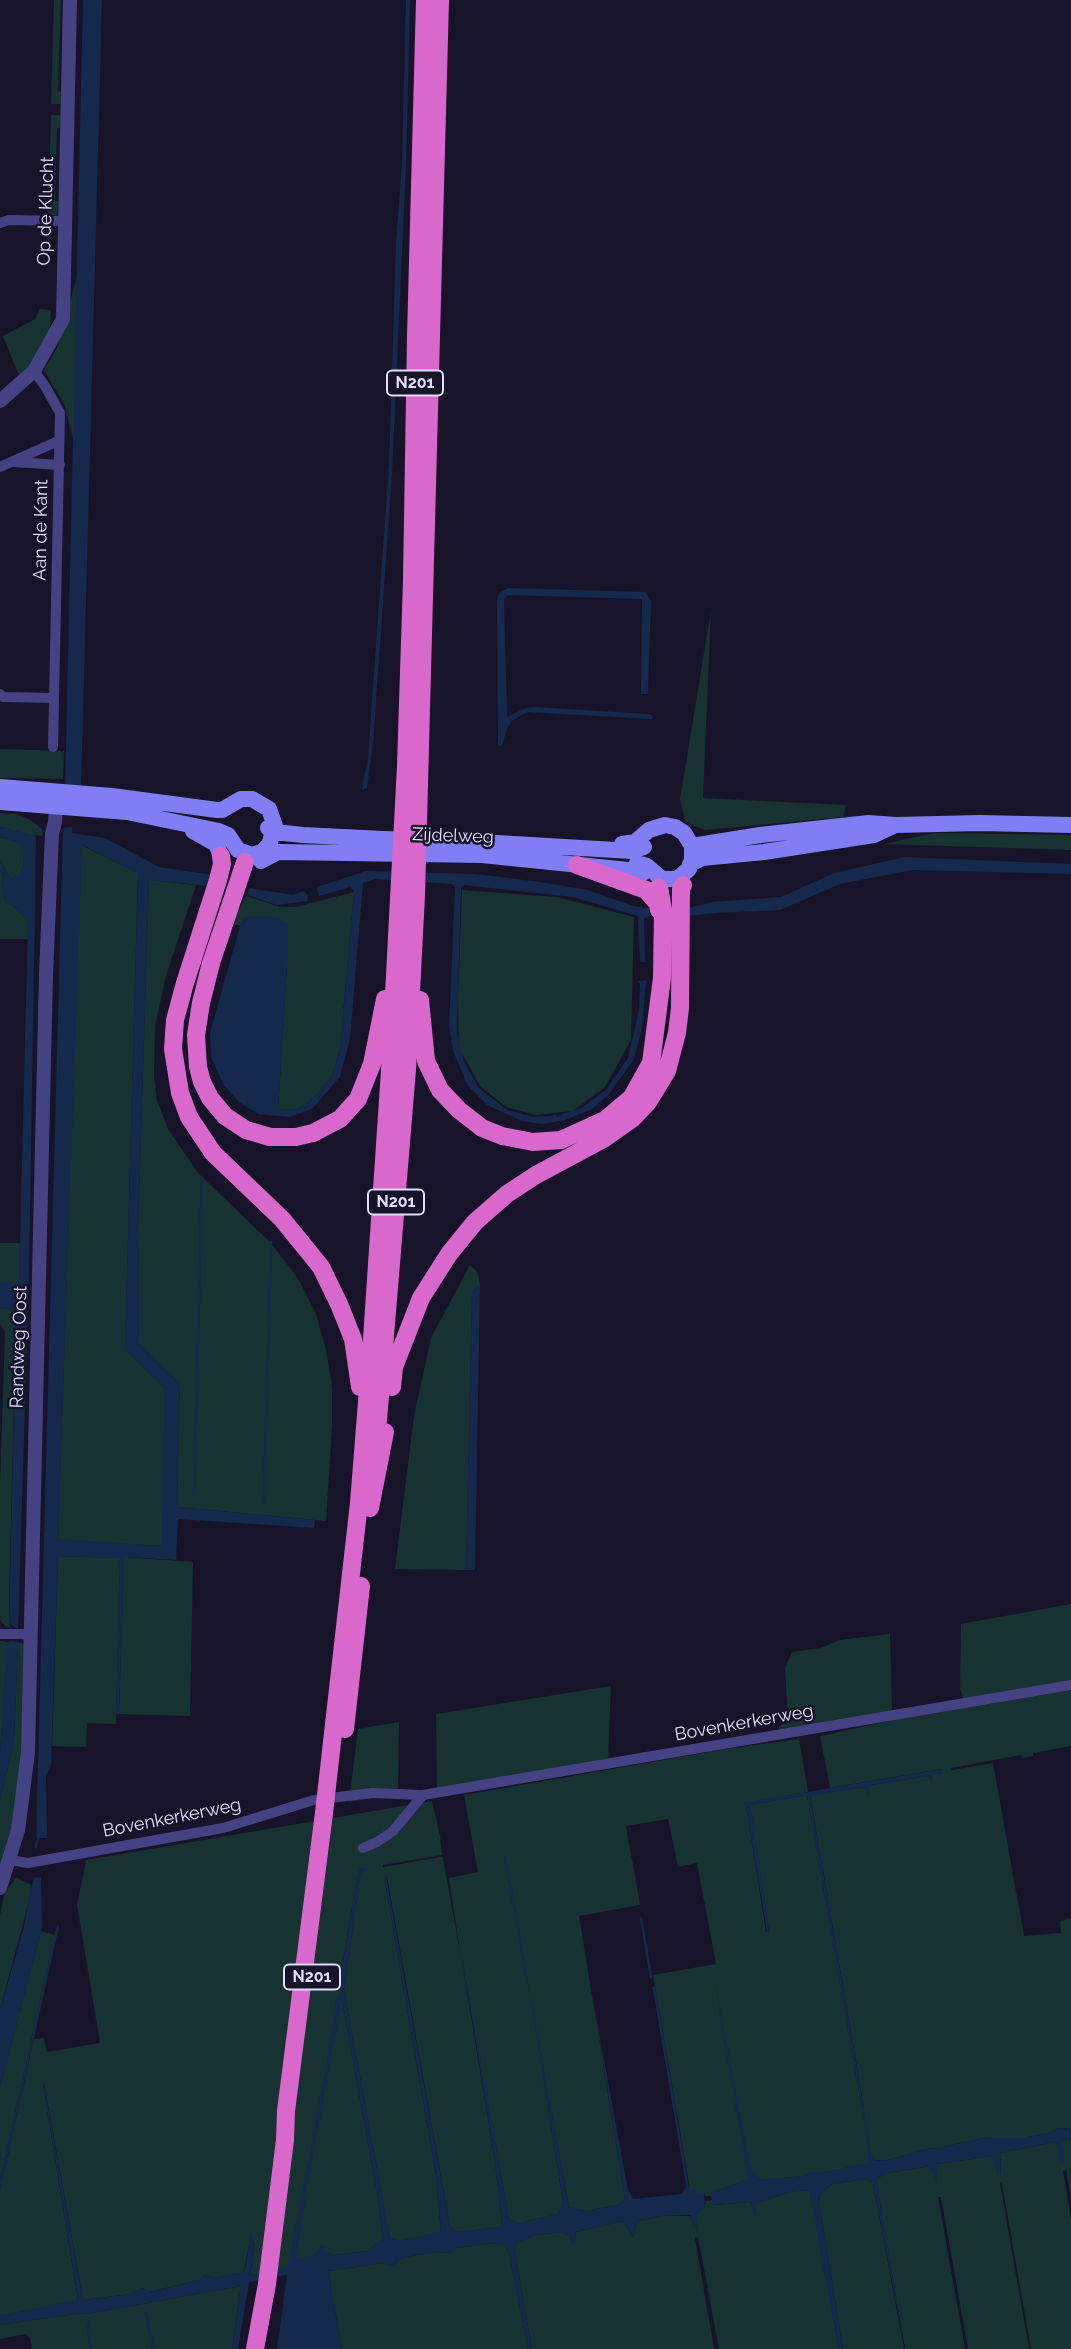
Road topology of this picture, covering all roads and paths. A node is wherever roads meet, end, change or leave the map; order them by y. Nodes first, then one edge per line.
1 (70, 0) edge
2 (425, 0) edge
3 (440, 0) edge
4 (65, 221) junction
5 (0, 223) edge
6 (34, 371) junction
7 (0, 401) edge
8 (56, 442) dead end
9 (12, 462) junction
10 (60, 465) junction
11 (0, 467) edge
12 (0, 694) edge
13 (54, 698) junction
14 (53, 747) dead end
15 (0, 788) edge
16 (0, 802) edge
17 (57, 803) junction
18 (228, 811) junction
19 (412, 811) junction
20 (181, 825) junction
21 (895, 825) junction
22 (1071, 825) edge
23 (272, 836) junction
24 (690, 842) junction
25 (641, 844) junction
26 (236, 852) junction
27 (577, 856) junction
28 (693, 867) junction
29 (642, 868) junction
30 (673, 885) junction
31 (408, 895) junction
32 (662, 931) junction
33 (396, 948) junction
34 (364, 1505) junction
35 (0, 1634) edge
36 (31, 1634) junction
37 (1071, 1685) edge
38 (423, 1795) junction
39 (363, 1848) dead end
40 (9, 1860) junction
41 (0, 1888) edge
42 (255, 2349) edge

1 - 4 street, Op de Klucht
2 - 19 highway, N201
3 - 19 highway, N201
4 - 5 street
4 - 6 street, Op de Klucht
6 - 7 street, Op de Klucht
6 - 10 street, Aan de Kant
8 - 9 street
9 - 10 street
9 - 11 street
10 - 13 street, Aan de Kant
12 - 13 street
13 - 14 street, Aan de Kant
15 - 17 main road
16 - 17 main road
17 - 18 main road
17 - 20 main road
17 - 36 street, Randweg Oost
18 - 23 main road
18 - 26 main road
19 - 31 highway, N201
20 - 26 main road
20 - 26 main road
21 - 22 main road
21 - 24 main road
21 - 28 main road
23 - 26 main road
23 - 26 main road
23 - 27 main road, Zijdelweg
23 - 27 main road, Zijdelweg
24 - 25 main road
24 - 28 main road
25 - 27 main road, Zijdelweg
25 - 29 main road
26 - 33 highway, N201
26 - 34 highway, N201
27 - 29 main road, Zijdelweg
27 - 32 highway, N201
28 - 30 main road
29 - 30 main road
30 - 32 highway, N201
30 - 34 highway, N201
31 - 32 highway, N201
31 - 33 highway, N201
31 - 34 highway, N201
33 - 34 highway, N201
34 - 42 highway, N201
35 - 36 street
36 - 40 street, Randweg Oost
37 - 38 street, Bovenkerkerweg
38 - 39 street
38 - 40 street, Bovenkerkerweg
40 - 41 street, Randweg Oost

